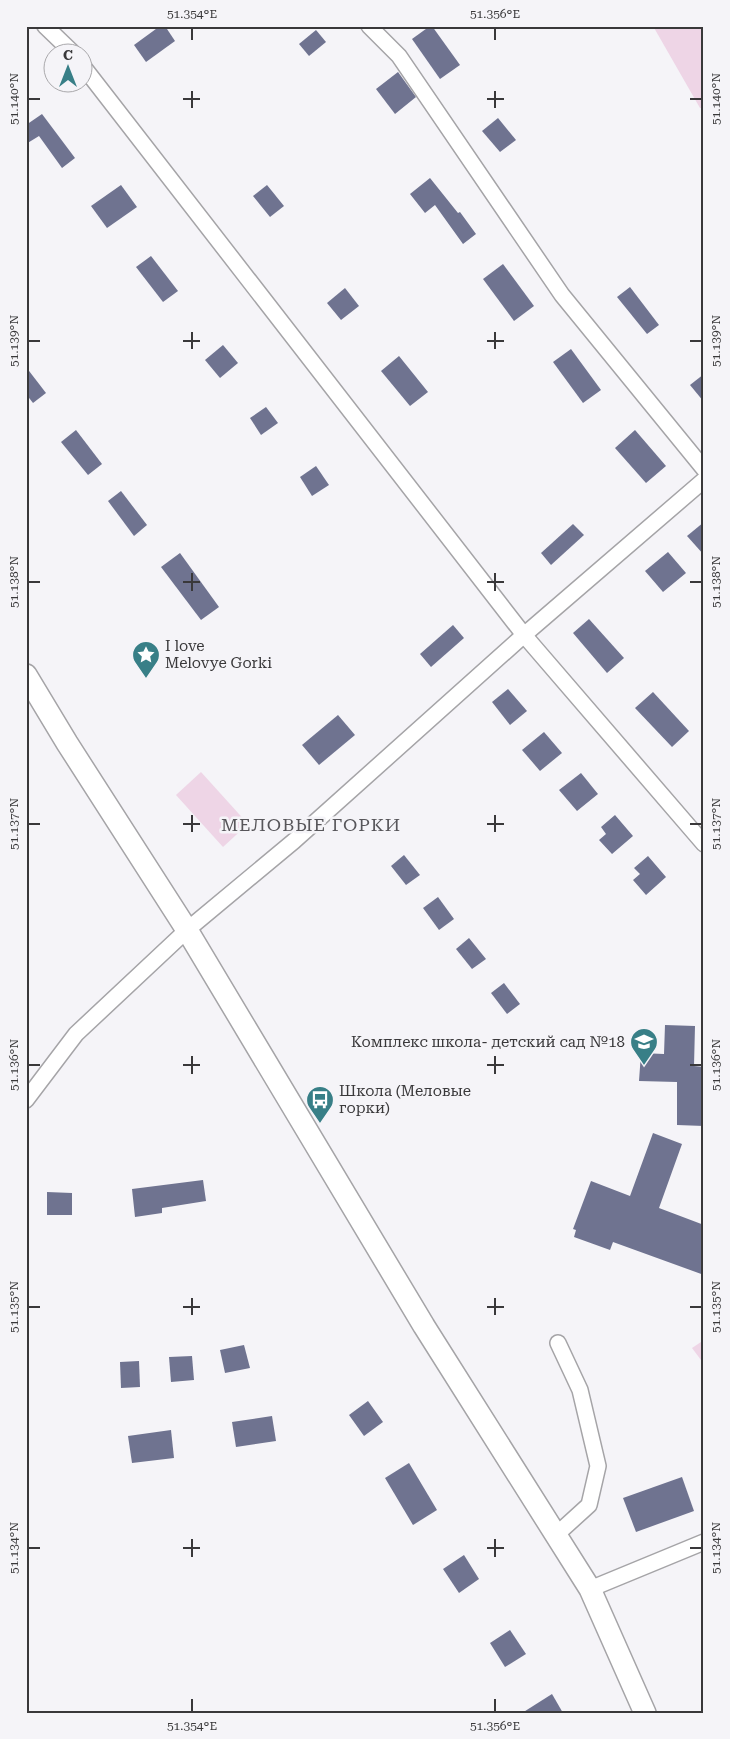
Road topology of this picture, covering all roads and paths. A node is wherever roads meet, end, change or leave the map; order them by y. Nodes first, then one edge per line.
1 (45, 26) edge
2 (368, 26) edge
3 (62, 42) edge
4 (92, 78) edge
5 (704, 469) edge
6 (704, 480) edge
7 (524, 635) junction
8 (26, 675) edge
9 (704, 844) edge
10 (187, 930) junction
11 (26, 1100) edge
12 (558, 1343) dead end
13 (556, 1535) junction
14 (704, 1542) edge
15 (590, 1589) junction
16 (645, 1713) edge

1 - 3 street
2 - 5 street
4 - 7 street
6 - 7 street
7 - 9 street
7 - 10 street
8 - 10 street
10 - 11 street
10 - 13 street
12 - 13 street
13 - 15 street
14 - 15 street
15 - 16 street

